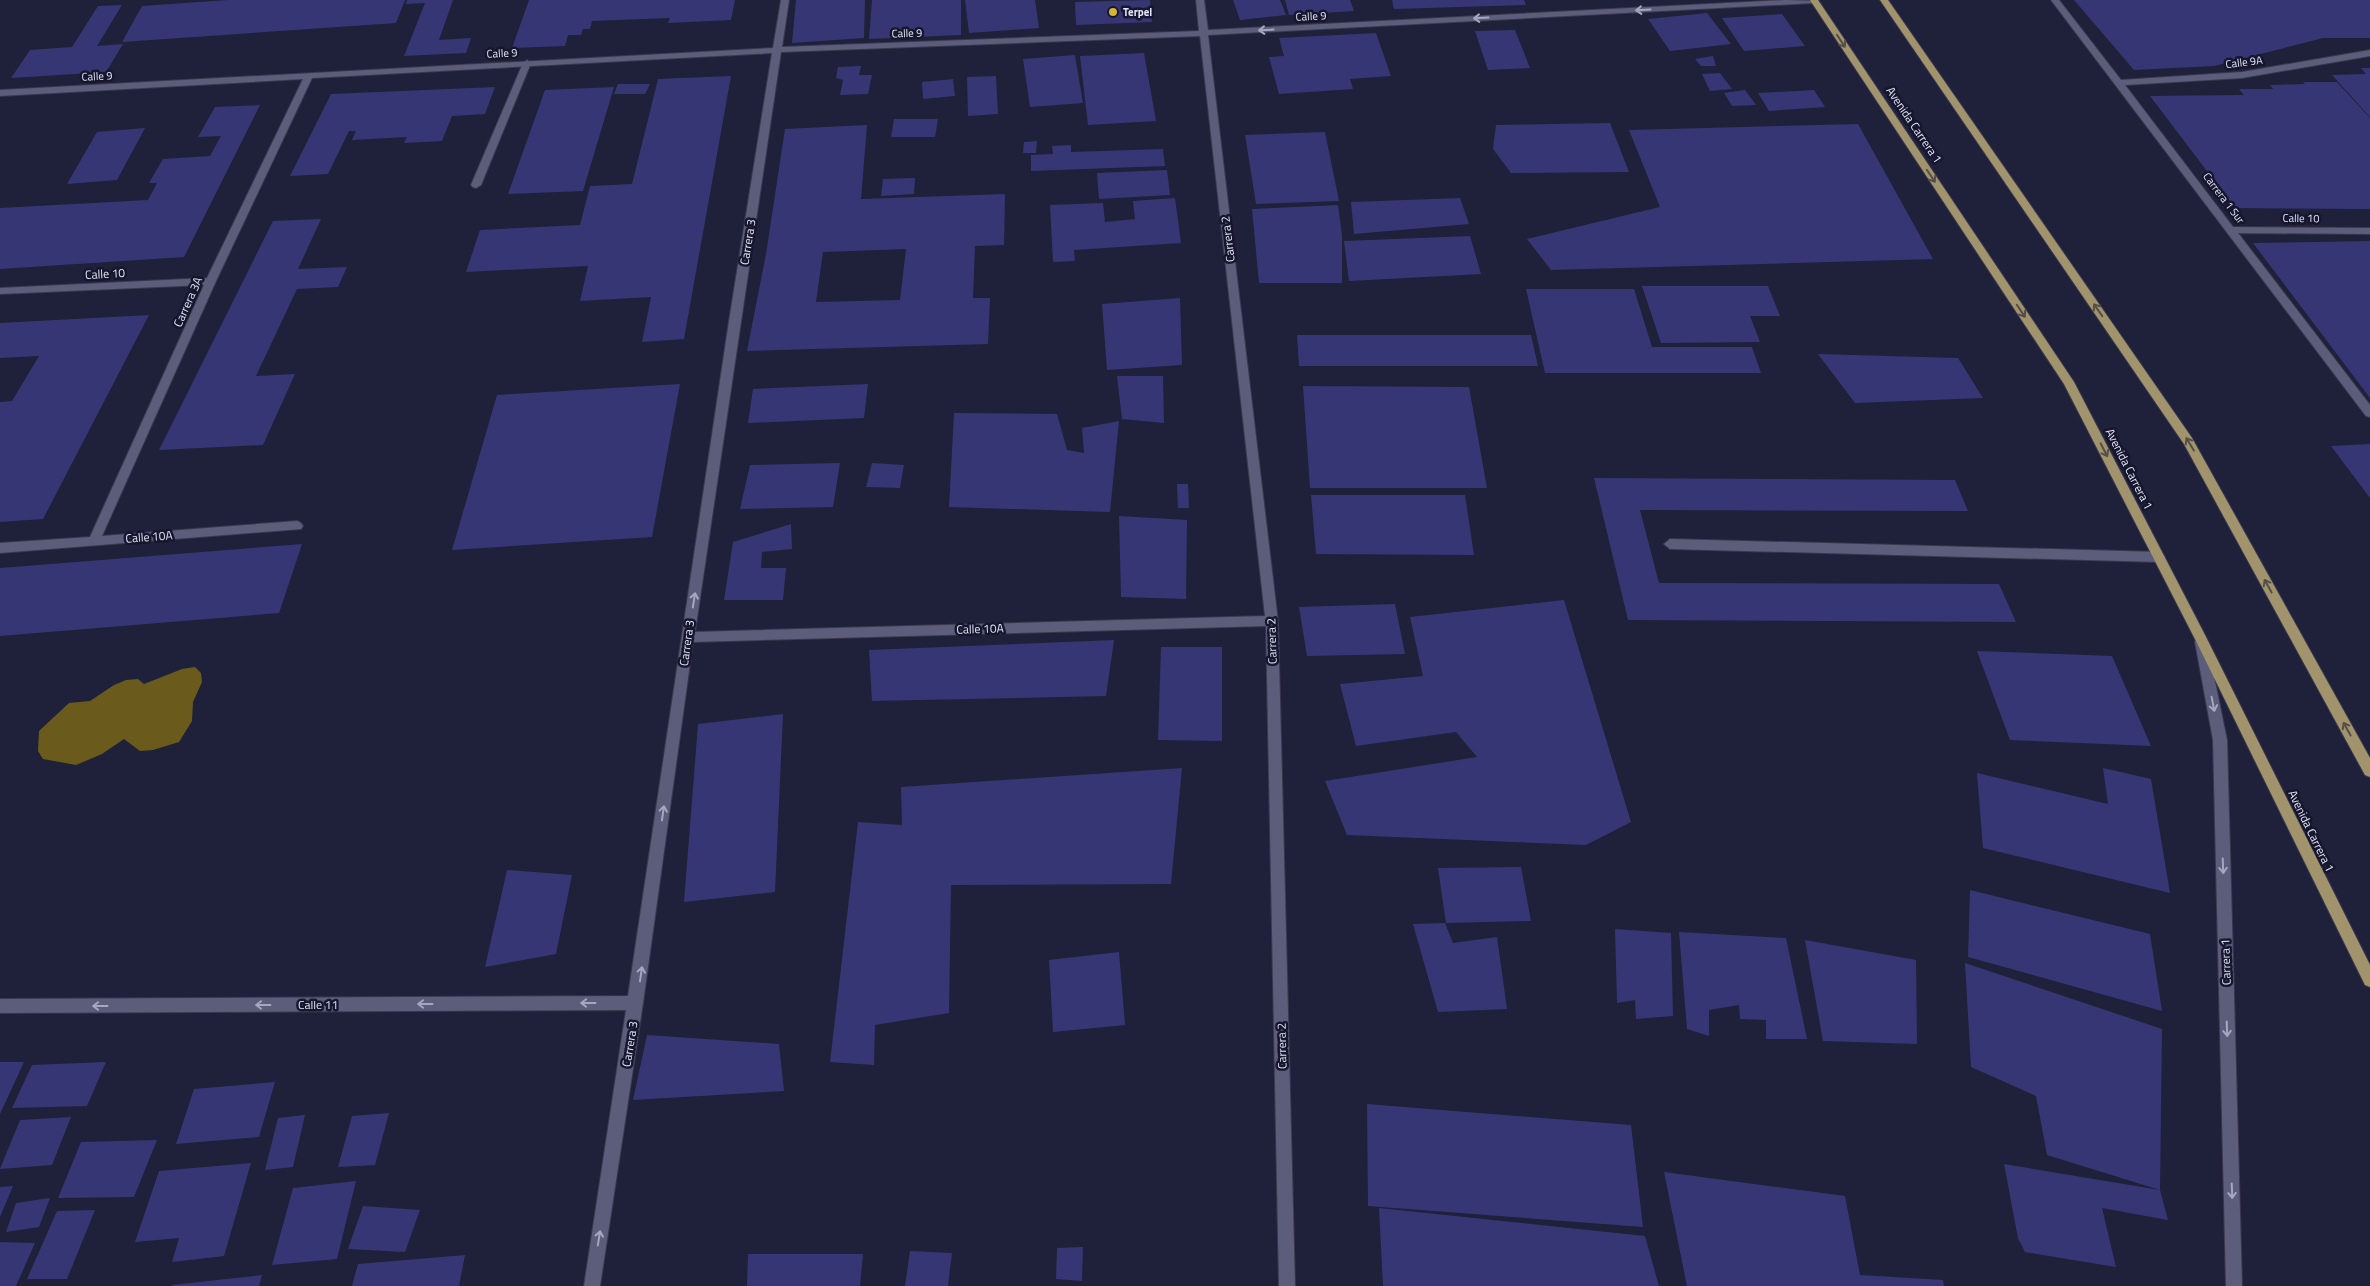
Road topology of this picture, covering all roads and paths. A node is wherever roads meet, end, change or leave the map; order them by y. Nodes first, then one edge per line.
1 (785, 0) edge
2 (1200, 0) edge
3 (1814, 0) edge
4 (1884, 0) edge
5 (2055, 0) edge
6 (1204, 33) junction
7 (777, 50) junction
8 (2370, 54) edge
9 (527, 63) junction
10 (309, 75) junction
11 (2120, 82) junction
12 (0, 93) edge
13 (476, 185) dead end
14 (2232, 230) junction
15 (2370, 231) edge
16 (211, 281) junction
17 (0, 292) edge
18 (2370, 413) edge
19 (297, 526) dead end
20 (94, 541) junction
21 (1670, 544) dead end
22 (0, 548) edge
23 (2159, 557) junction
24 (1272, 621) junction
25 (688, 637) junction
26 (2201, 639) junction
27 (2370, 771) edge
28 (2370, 980) edge
29 (636, 1003) junction
30 (0, 1006) edge
31 (592, 1286) edge
32 (1287, 1286) edge
33 (2234, 1286) edge

1 - 7 street, Carrera 3
2 - 6 street, Carrera 2
3 -> 6 street, Calle 9
3 -> 23 main road, Avenida Carrera 1
27 -> 4 main road
5 - 11 street, Carrera 1 Sur
6 - 7 street, Calle 9
6 - 24 street, Carrera 2
7 - 9 street, Calle 9
25 -> 7 street, Carrera 3
8 - 11 street, Calle 9A
9 - 10 street, Calle 9
9 - 13 street
10 - 12 street, Calle 9
10 - 16 street, Carrera 3A
11 - 14 street, Carrera 1 Sur
14 - 15 street, Calle 10
14 - 18 street, Carrera 1 Sur
16 - 17 street, Calle 10
16 - 20 street, Carrera 3A
19 - 20 street, Calle 10A
20 - 22 street, Calle 10A
21 - 23 street
23 - 26 main road, Avenida Carrera 1
24 - 25 street, Calle 10A
24 - 32 street, Carrera 2
29 -> 25 street, Carrera 3
26 - 28 main road, Avenida Carrera 1
26 -> 33 street, Carrera 1
29 -> 30 street, Calle 11
31 -> 29 street, Carrera 3

